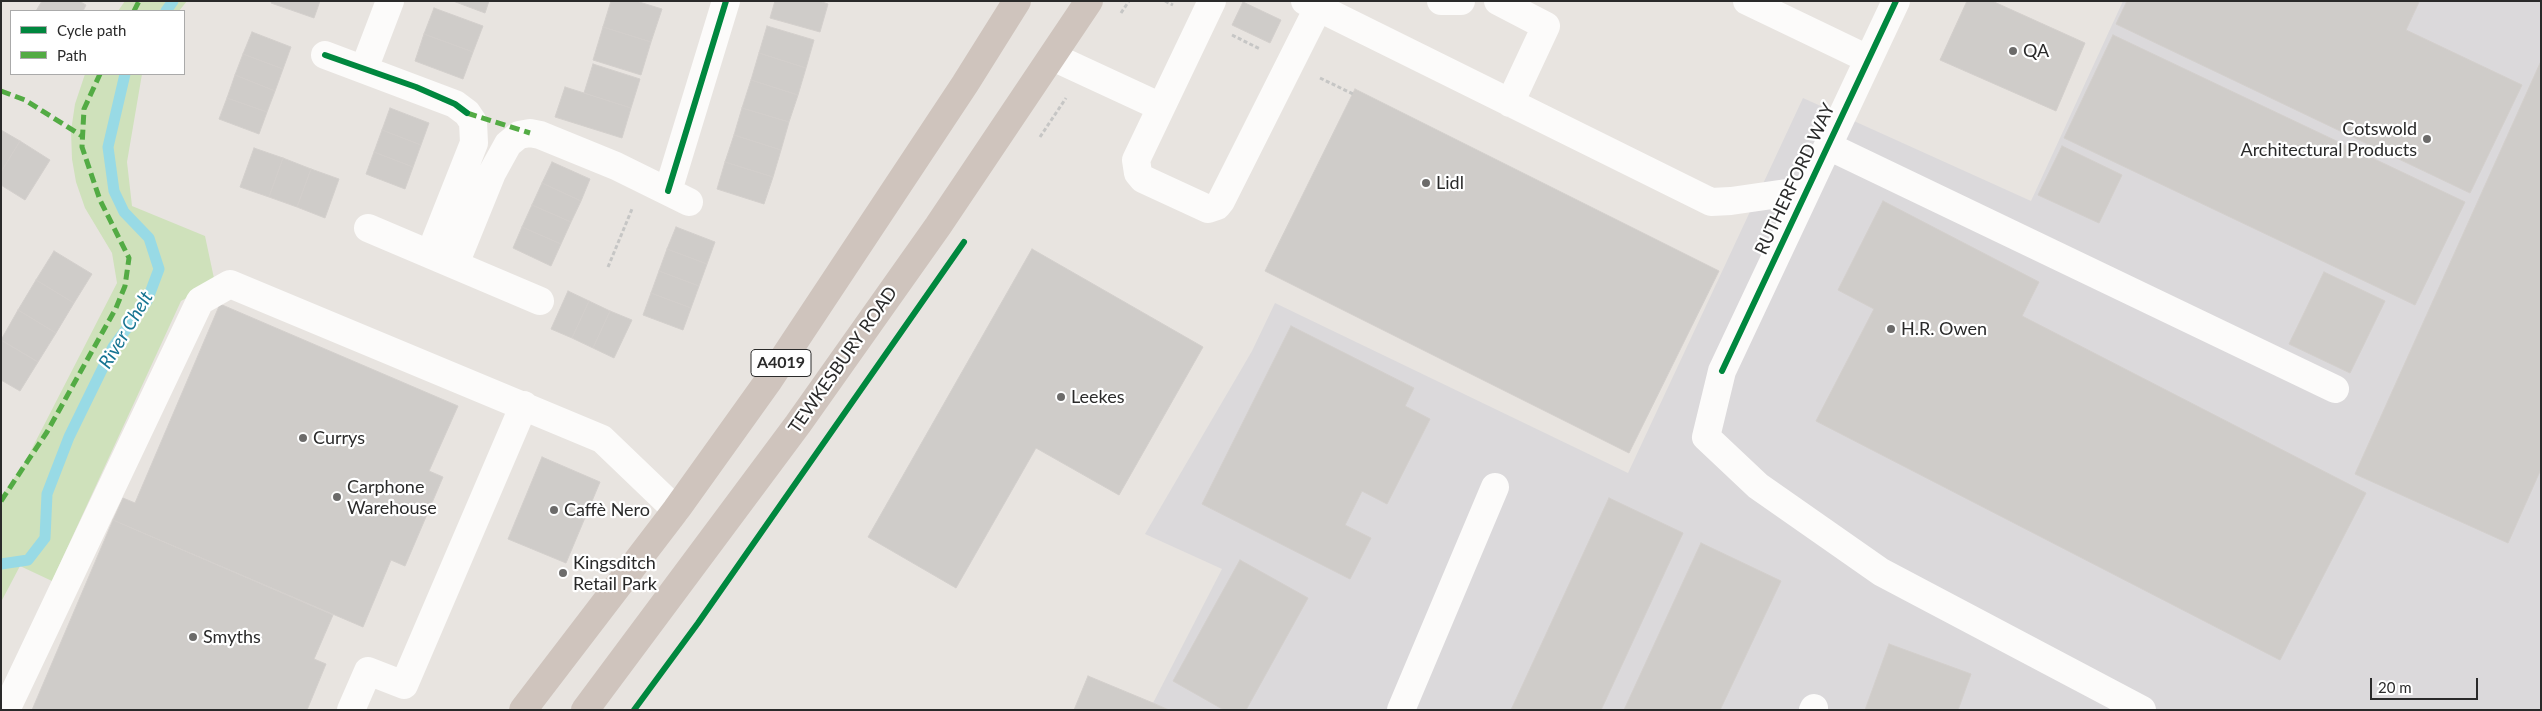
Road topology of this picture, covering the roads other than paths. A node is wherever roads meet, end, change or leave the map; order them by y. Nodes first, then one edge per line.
1 (390, 1) edge
2 (726, 1) edge
3 (1016, 1) edge
4 (1090, 1) edge
5 (1212, 1) edge
6 (1441, 1) edge
7 (1461, 1) edge
8 (1498, 1) edge
9 (1747, 1) edge
10 (1896, 1) edge
11 (1311, 5) edge
12 (325, 55) dead end
13 (1053, 57) junction
14 (1868, 58) junction
15 (364, 69) junction
16 (1510, 103) junction
17 (1161, 108) junction
18 (1828, 146) junction
19 (1807, 190) junction
20 (368, 228) dead end
21 (430, 254) junction
22 (455, 264) junction
23 (540, 300) dead end
24 (2335, 388) dead end
25 (524, 406) junction
26 (1495, 487) dead end
27 (676, 510) junction
28 (6, 710) edge
29 (351, 710) edge
30 (523, 710) edge
31 (586, 710) edge
32 (1402, 710) edge
33 (2142, 710) edge

1 - 15 street
2 - 22 street
3 - 27 highway, A4019
4 - 13 highway, TEWKESBURY ROAD / A4019
5 - 17 street
6 - 7 street
8 - 16 street
9 - 14 street
10 - 14 street, RUTHERFORD WAY
11 - 16 street
11 - 17 street
12 - 15 street
13 - 17 street
13 - 31 highway, TEWKESBURY ROAD / A4019
14 - 18 street, RUTHERFORD WAY
15 - 21 street
16 - 19 street
18 - 19 street, RUTHERFORD WAY
18 - 24 street
19 - 33 street, RUTHERFORD WAY
20 - 21 street
21 - 22 street
22 - 23 street
25 - 27 street
25 - 28 street
25 - 29 street
26 - 32 street
27 - 30 highway, A4019

